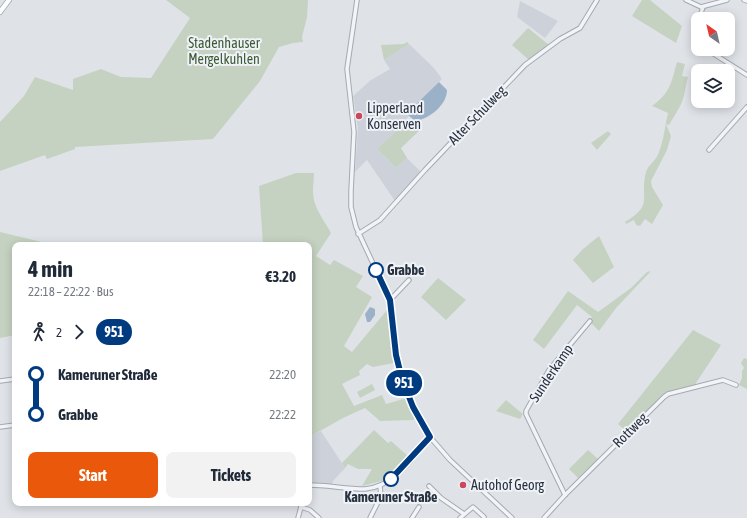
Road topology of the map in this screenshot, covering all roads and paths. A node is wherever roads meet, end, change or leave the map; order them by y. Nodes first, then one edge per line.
1 (9, 0) edge
2 (357, 0) edge
3 (597, 0) edge
4 (686, 0) edge
5 (727, 0) edge
6 (744, 0) edge
7 (747, 1) edge
8 (703, 8) junction
9 (0, 12) edge
10 (702, 12) edge
11 (717, 56) edge
12 (747, 75) edge
13 (747, 107) edge
14 (709, 150) dead end
15 (358, 234) junction
16 (409, 280) dead end
17 (390, 300) junction
18 (590, 321) dead end
19 (12, 379) edge
20 (0, 381) edge
21 (736, 385) dead end
22 (12, 425) edge
23 (0, 427) edge
24 (430, 437) junction
25 (312, 485) edge
26 (380, 486) junction
27 (429, 486) dead end
28 (564, 495) junction
29 (301, 506) edge
30 (303, 506) edge
31 (418, 508) dead end
32 (464, 514) junction
33 (484, 517) dead end
34 (298, 518) edge
35 (319, 518) edge
36 (372, 518) edge
37 (412, 518) edge
38 (460, 518) edge
39 (511, 518) edge
40 (544, 518) edge

1 - 9 main road
2 - 15 street
3 - 15 street, Alter Schulweg
4 - 8 street
5 - 8 street
6 - 7 street
8 - 10 street
11 - 12 street
13 - 14 street
15 - 17 street
16 - 17 street
17 - 24 street
18 - 28 street, Sunderkamp
19 - 20 street
21 - 28 street, Rottweg
22 - 23 street
24 - 26 street
24 - 39 street
25 - 26 street
26 - 36 street
27 - 32 street
28 - 40 street, Rottweg
29 - 34 street
30 - 35 street
31 - 37 street
32 - 33 street
32 - 38 street

